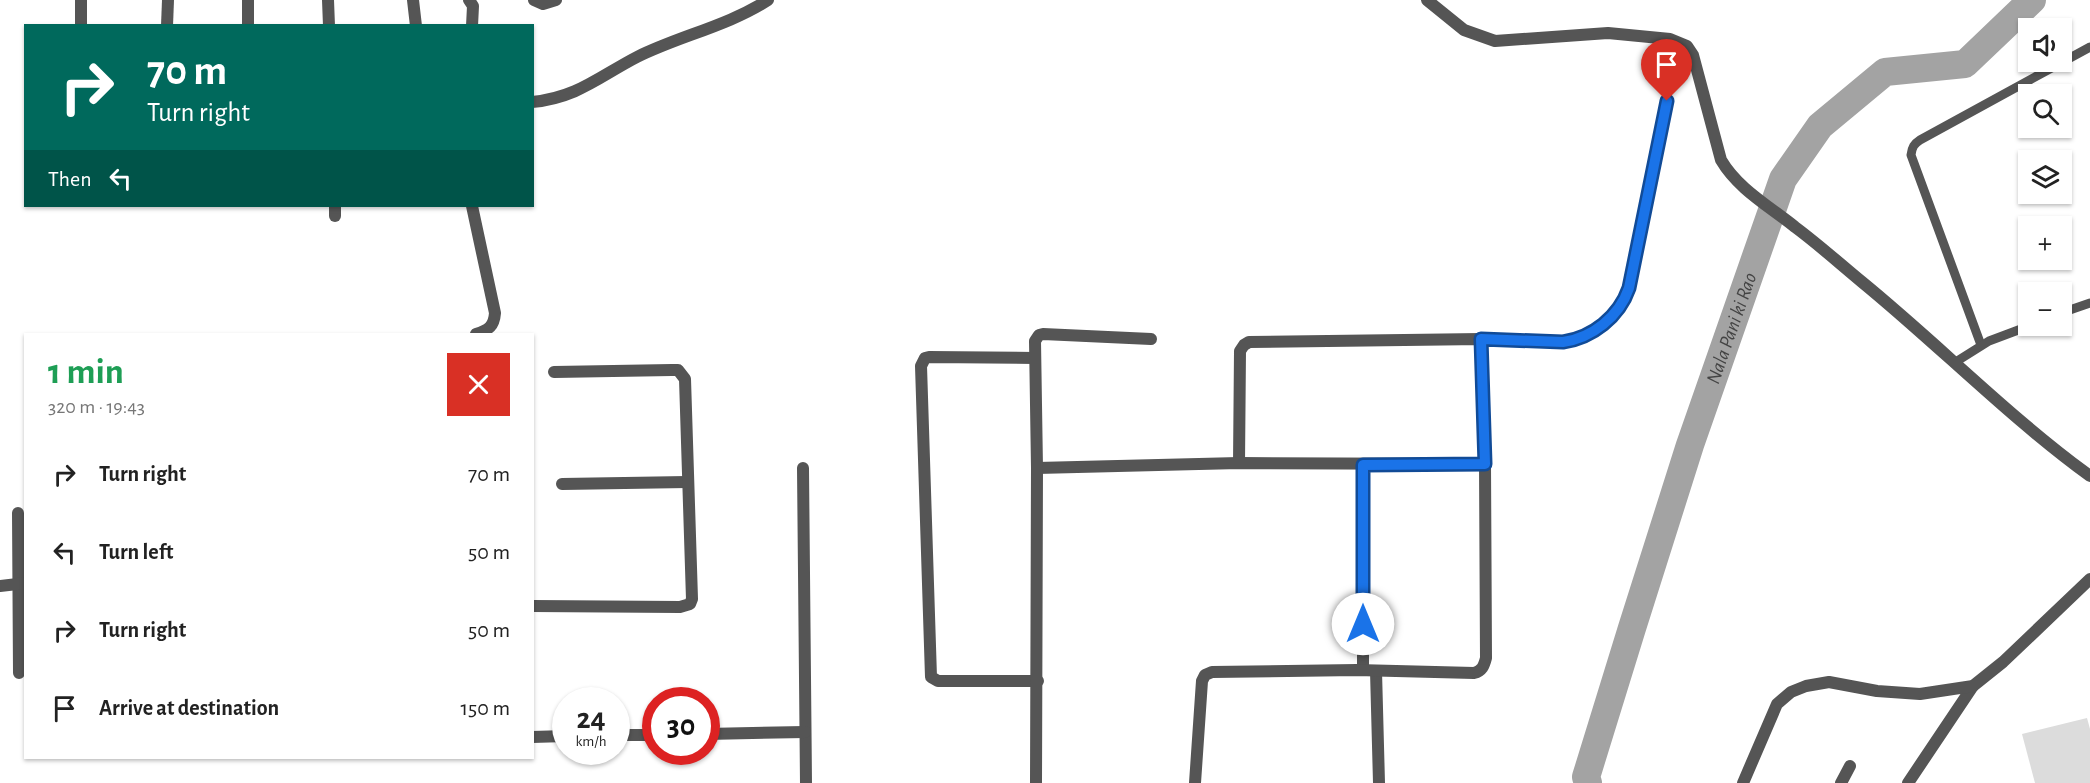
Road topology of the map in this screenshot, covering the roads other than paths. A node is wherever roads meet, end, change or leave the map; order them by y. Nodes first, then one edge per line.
1 (81, 0) edge
2 (168, 0) edge
3 (248, 0) edge
4 (328, 0) edge
5 (413, 0) edge
6 (469, 0) edge
7 (534, 0) edge
8 (556, 0) edge
9 (768, 0) edge
10 (1427, 0) edge
11 (81, 24) edge
12 (167, 24) edge
13 (248, 24) edge
14 (329, 24) edge
15 (416, 24) edge
16 (472, 24) edge
17 (2090, 47) edge
18 (1667, 101) dead end
19 (534, 102) edge
20 (472, 207) edge
21 (2090, 303) edge
22 (2072, 310) edge
23 (2018, 330) edge
24 (479, 333) edge
25 (1151, 339) dead end
26 (1481, 339) junction
27 (1981, 345) junction
28 (1035, 358) junction
29 (1954, 363) junction
30 (554, 372) dead end
31 (1239, 463) junction
32 (1485, 464) junction
33 (1363, 465) junction
34 (803, 468) dead end
35 (1038, 468) junction
36 (2090, 476) edge
37 (687, 482) junction
38 (561, 484) dead end
39 (18, 513) dead end
40 (2090, 579) edge
41 (22, 583) edge
42 (0, 586) edge
43 (534, 606) edge
44 (1369, 670) junction
45 (19, 673) dead end
46 (1038, 681) junction
47 (1973, 686) junction
48 (805, 732) junction
49 (720, 734) edge
50 (552, 736) edge
51 (534, 737) edge
52 (1850, 766) dead end
53 (806, 783) edge
54 (1036, 783) edge
55 (1196, 783) edge
56 (1379, 783) edge
57 (1743, 783) edge
58 (1841, 783) edge
59 (1908, 783) edge

1 - 11 street
2 - 12 street
3 - 13 street
4 - 14 street
5 - 15 street
6 - 16 street
7 - 8 street
9 - 19 street
10 - 29 street
17 - 27 lane
18 - 26 street
20 - 24 street
21 - 22 lane
23 - 27 lane
25 - 28 street
26 - 31 street
26 - 32 street
27 - 29 lane
28 - 35 street
28 - 46 street
29 - 36 street
30 - 37 street
31 - 33 street
31 - 35 street
32 - 33 street
32 - 44 street
33 - 44 street
34 - 48 street
35 - 46 street
37 - 38 street
37 - 43 street
39 - 41 street
40 - 47 street
41 - 42 street
41 - 45 street
44 - 55 street
44 - 56 street
46 - 54 street
47 - 57 street
47 - 59 street
48 - 49 street
48 - 53 street
50 - 51 street
52 - 58 street

